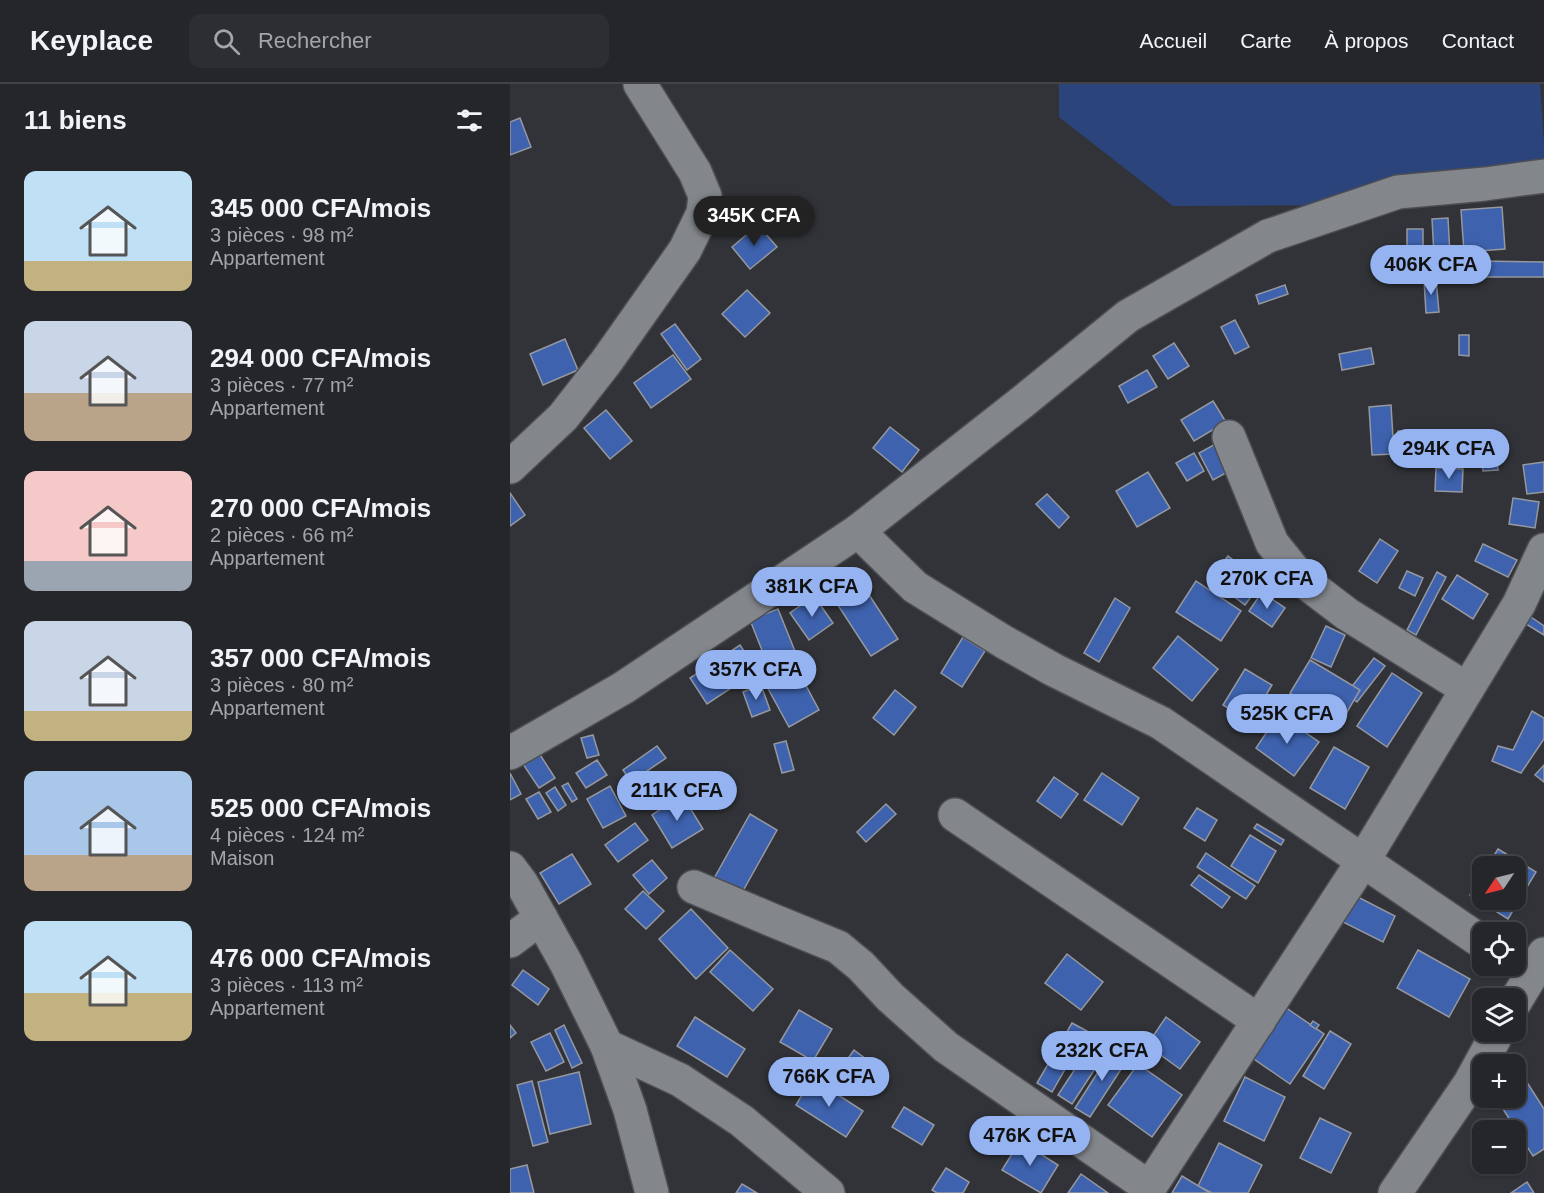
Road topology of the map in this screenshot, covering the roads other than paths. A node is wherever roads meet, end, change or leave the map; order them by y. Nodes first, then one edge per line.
1 (640, 84) edge
2 (1544, 176) edge
3 (1229, 437) dead end
4 (510, 466) edge
5 (858, 531) junction
6 (1544, 550) edge
7 (1467, 689) junction
8 (510, 753) edge
9 (955, 814) dead end
10 (1363, 861) junction
11 (510, 868) edge
12 (694, 887) dead end
13 (541, 918) junction
14 (1472, 935) edge
15 (510, 941) edge
16 (1259, 1021) junction
17 (1493, 1042) edge
18 (607, 1046) junction
19 (1148, 1190) edge
20 (652, 1193) edge
21 (828, 1193) edge
22 (1395, 1193) edge

1 - 4 street
2 - 5 street
3 - 7 street
5 - 8 street
5 - 10 street
6 - 7 street
7 - 10 street
9 - 16 street
10 - 14 street
10 - 16 street
11 - 13 street
12 - 19 street
13 - 15 street
13 - 18 street
16 - 19 street
17 - 22 street
18 - 20 street
18 - 21 street

